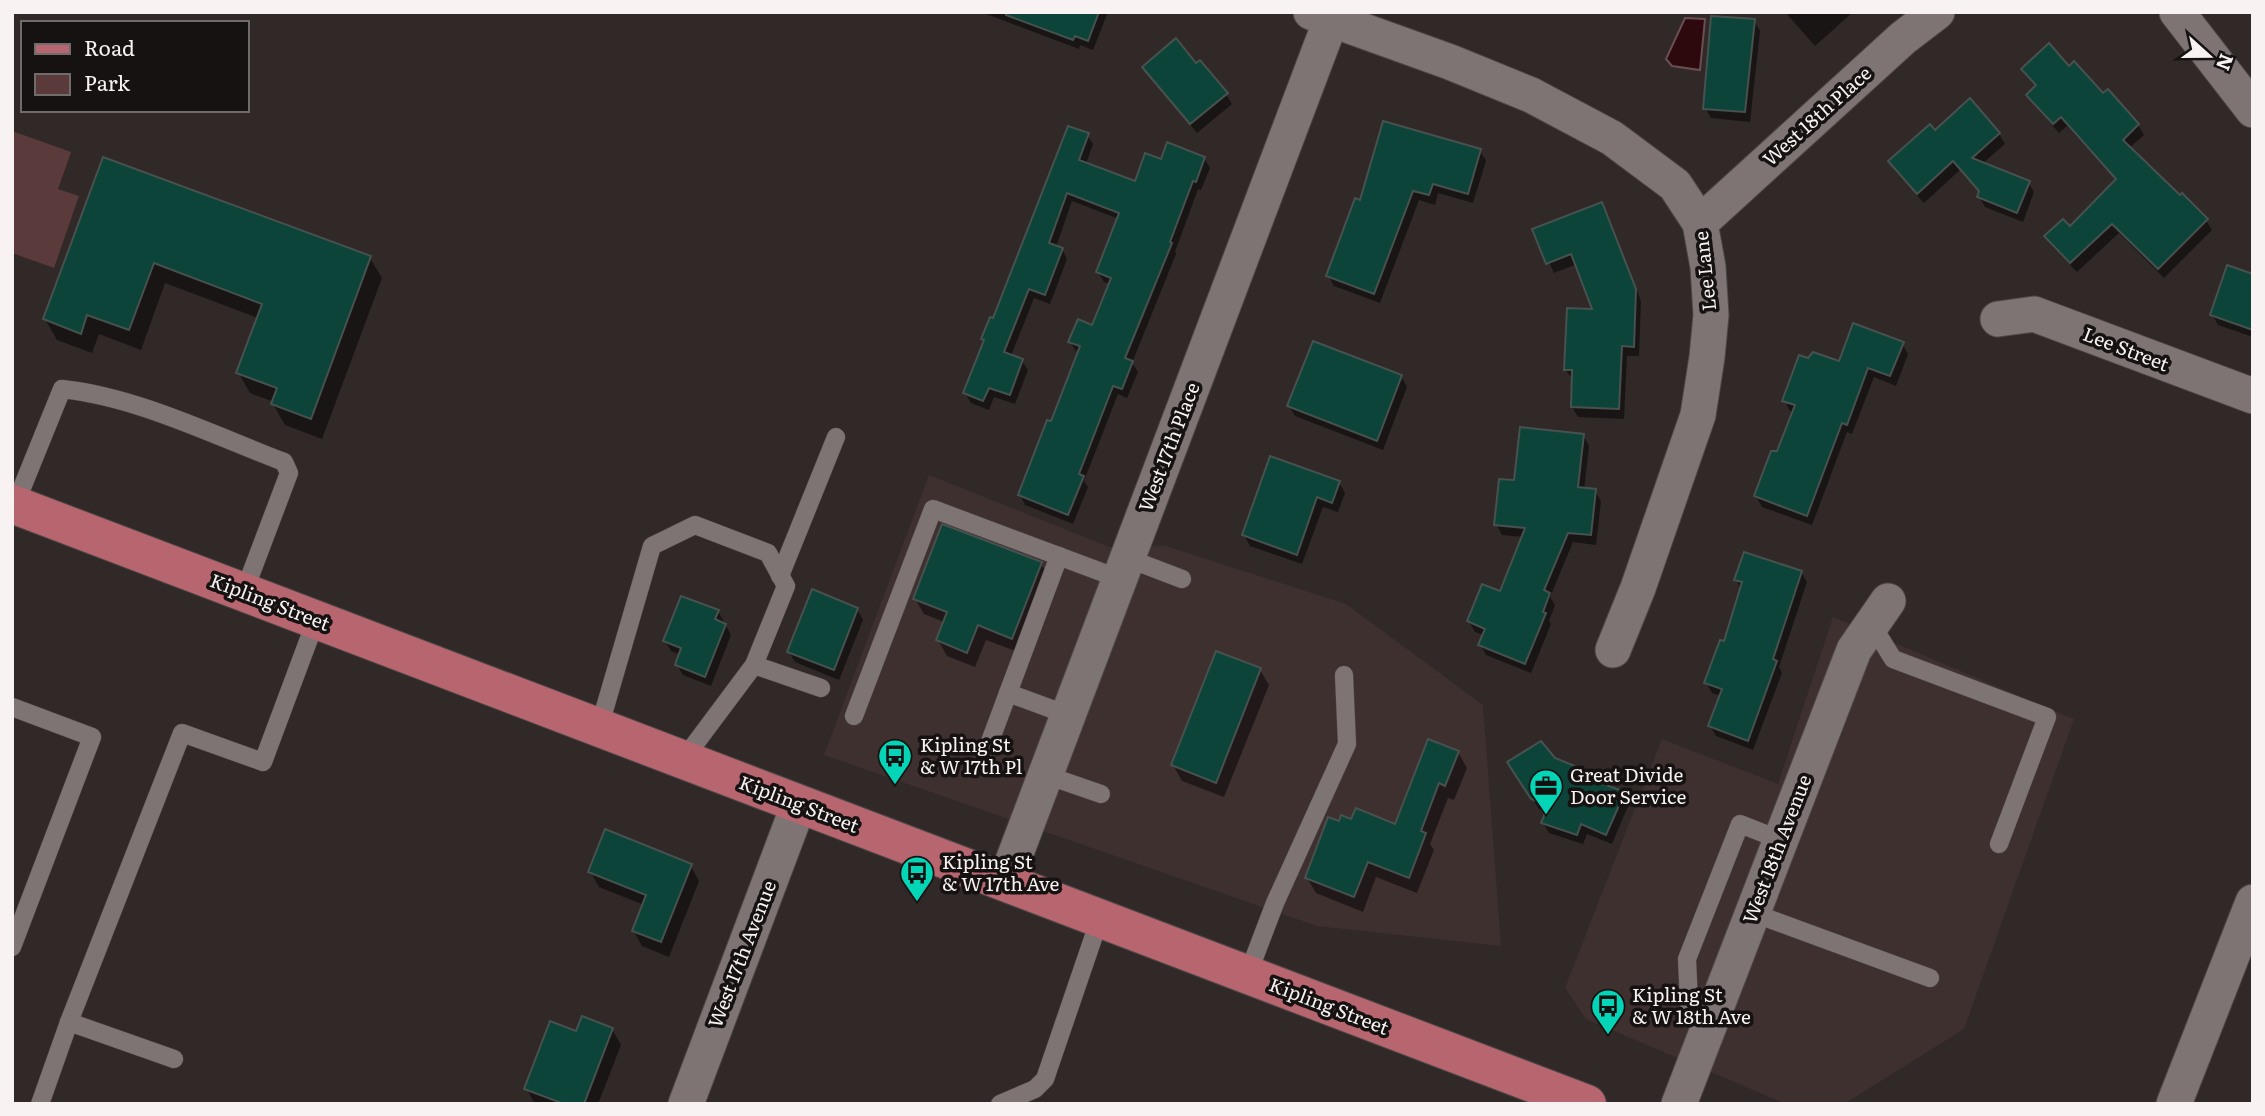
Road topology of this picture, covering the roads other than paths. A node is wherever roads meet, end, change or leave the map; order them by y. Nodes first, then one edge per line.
1 (1937, 12) edge
2 (2177, 12) edge
3 (1325, 15) edge
4 (2253, 110) edge
5 (1700, 223) junction
6 (1998, 319) dead end
7 (2253, 396) edge
8 (836, 437) dead end
9 (13, 504) edge
10 (1059, 556) junction
11 (1123, 568) junction
12 (780, 576) junction
13 (1182, 579) dead end
14 (244, 592) junction
15 (1880, 613) joint
16 (317, 620) junction
17 (1613, 650) dead end
18 (754, 664) junction
19 (1344, 675) dead end
20 (821, 688) dead end
21 (1008, 693) junction
22 (12, 707) edge
23 (1068, 715) junction
24 (854, 716) dead end
25 (599, 728) junction
26 (683, 760) junction
27 (982, 763) dead end
28 (1046, 775) junction
29 (1101, 794) dead end
30 (799, 804) junction
31 (1781, 840) junction
32 (1999, 844) dead end
33 (1005, 882) junction
34 (2253, 902) edge
35 (1753, 913) junction
36 (1100, 918) junction
37 (12, 947) edge
38 (1248, 974) junction
39 (1930, 978) dead end
40 (69, 1022) junction
41 (1709, 1027) junction
42 (174, 1059) dead end
43 (40, 1104) edge
44 (686, 1104) edge
45 (1000, 1104) edge
46 (1587, 1104) edge
47 (1679, 1104) edge
48 (2174, 1104) edge

1 - 5 street, West 18th Place
2 - 4 street
3 - 5 street, Lee Lane
3 - 11 street, West 17th Place
5 - 17 street, Lee Lane
6 - 7 street, Lee Street
8 - 12 lane
9 - 14 main road, Kipling Street
9 - 14 lane
10 - 11 lane
10 - 21 lane
10 - 24 lane
11 - 13 lane
11 - 23 street, West 17th Place
12 - 18 lane
12 - 25 lane
14 - 16 main road, Kipling Street
15 - 31 street, West 18th Avenue
15 - 32 lane
16 - 25 main road, Kipling Street
16 - 40 lane
18 - 20 lane
18 - 26 lane
19 - 38 lane
21 - 23 lane
21 - 27 lane
22 - 37 lane
23 - 28 street, West 17th Place
25 - 26 main road, Kipling Street
26 - 30 main road, Kipling Street
28 - 29 lane
28 - 33 street, West 17th Place
30 - 33 main road, Kipling Street
30 - 44 street, West 17th Avenue
31 - 35 street, West 18th Avenue
31 - 41 lane
33 - 36 main road, Kipling Street
34 - 48 street
35 - 39 lane
35 - 41 street, West 18th Avenue
36 - 38 main road, Kipling Street
36 - 45 lane
38 - 46 main road, Kipling Street
40 - 42 lane
40 - 43 lane
41 - 47 street, West 18th Avenue

